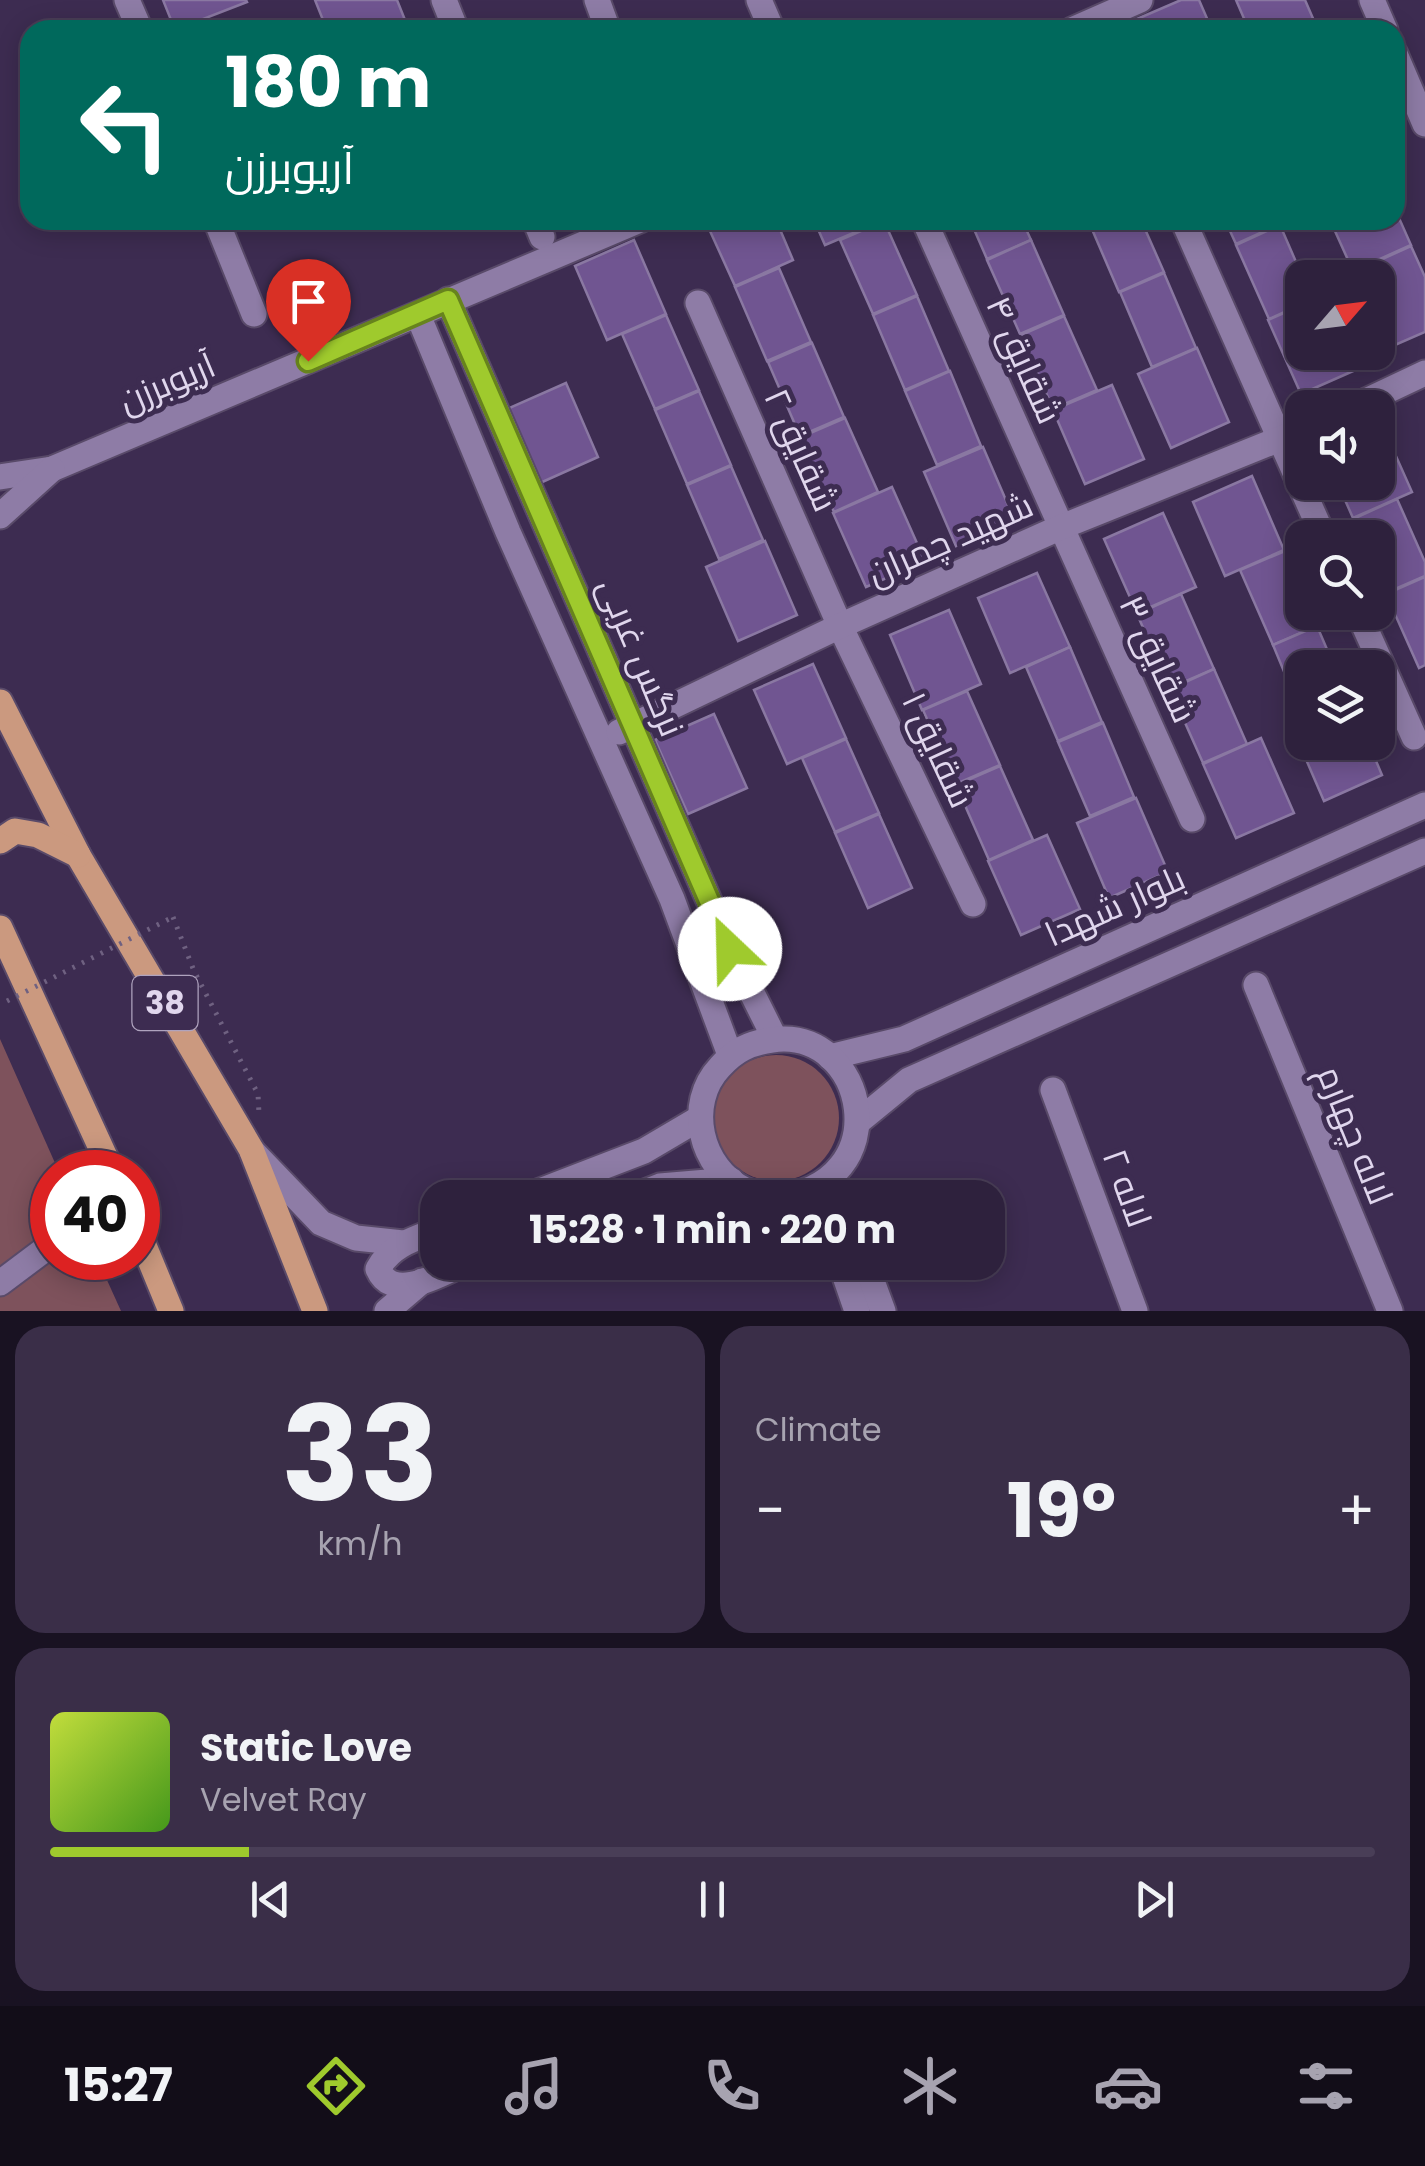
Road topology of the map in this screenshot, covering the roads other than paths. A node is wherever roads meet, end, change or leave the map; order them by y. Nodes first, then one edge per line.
1 (1140, 0) edge
2 (1095, 20) edge
3 (1405, 77) edge
4 (1425, 124) edge
5 (220, 230) edge
6 (616, 230) edge
7 (928, 230) edge
8 (1188, 230) edge
9 (448, 300) junction
10 (698, 303) dead end
11 (254, 314) dead end
12 (418, 315) junction
13 (1425, 374) edge
14 (1390, 390) edge
15 (1285, 423) edge
16 (1285, 437) edge
17 (52, 469) junction
18 (0, 477) edge
19 (0, 516) edge
20 (1059, 528) junction
21 (840, 626) junction
22 (1366, 630) edge
23 (1, 702) edge
24 (632, 726) junction
25 (1414, 737) dead end
26 (600, 740) junction
27 (1425, 805) edge
28 (1192, 819) dead end
29 (0, 841) edge
30 (1425, 851) edge
31 (78, 855) junction
32 (973, 904) dead end
33 (0, 927) edge
34 (1256, 985) dead end
35 (776, 1040) junction
36 (730, 1055) junction
37 (830, 1057) junction
38 (1053, 1090) dead end
39 (700, 1118) junction
40 (858, 1121) junction
41 (251, 1149) junction
42 (102, 1150) edge
43 (840, 1169) junction
44 (568, 1180) edge
45 (731, 1180) edge
46 (828, 1180) edge
47 (841, 1180) edge
48 (420, 1237) edge
49 (403, 1243) junction
50 (30, 1260) edge
51 (158, 1280) edge
52 (847, 1280) edge
53 (872, 1280) edge
54 (422, 1281) joint
55 (0, 1282) edge
56 (171, 1311) edge
57 (315, 1311) edge
58 (387, 1311) edge
59 (858, 1311) edge
60 (883, 1311) edge
61 (1136, 1311) edge
62 (1390, 1311) edge

1 - 2 street
3 - 4 street
5 - 11 street
6 - 9 street, آریوبرزن
7 - 20 street, شقایق ۴
8 - 15 street
9 - 12 street, آریوبرزن
9 - 24 street, نرگس غربی
10 - 21 street, شقایق ۲
12 - 17 street, آریوبرزن
12 - 26 street, نرگس غربی
13 - 14 street
16 - 20 street, شهید چمران
17 - 18 street
17 - 19 street
20 - 21 street, شهید چمران
20 - 28 street, شقایق ۳
21 - 24 street, شهید چمران
21 - 32 street, شقایق ۱
22 - 25 street
23 - 31 main road, 38
24 - 26 street, شهید چمران
24 - 35 street, نرگس غربی
26 - 36 street, نرگس غربی
27 - 37 street, بلوار شهدا
29 - 31 main road
30 - 40 street
31 - 41 main road, 38
33 - 42 main road
34 - 62 street, لاله چهارم
35 - 36 street
35 - 37 street
36 - 39 street
37 - 40 street
38 - 61 street, لاله ۲
39 - 44 street
39 - 45 street
40 - 43 street
41 - 49 street
41 - 57 main road, 38
43 - 46 street
43 - 47 street
48 - 49 street
49 - 54 street
50 - 55 street
51 - 56 main road
52 - 59 street
53 - 60 street
54 - 58 street

